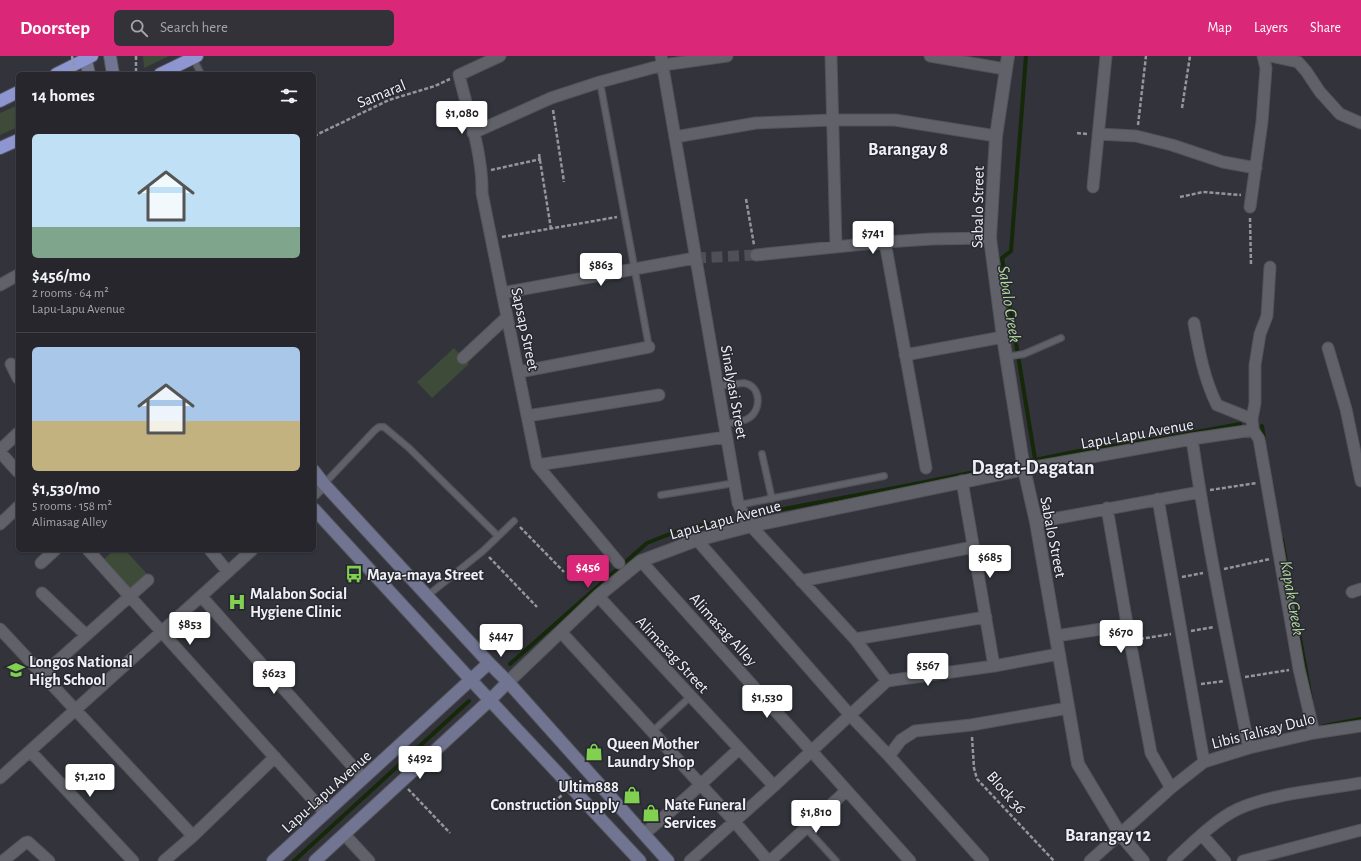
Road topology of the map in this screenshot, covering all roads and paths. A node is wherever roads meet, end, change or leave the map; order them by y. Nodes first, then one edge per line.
1 (72, 56) edge
2 (110, 56) edge
3 (136, 56) edge
4 (500, 56) edge
5 (727, 56) edge
6 (831, 56) edge
7 (930, 56) edge
8 (1008, 56) edge
9 (1106, 56) edge
10 (1146, 56) edge
11 (1190, 56) edge
12 (1263, 56) edge
13 (1271, 56) edge
14 (88, 57) edge
15 (195, 57) edge
16 (662, 61) edge
17 (1005, 69) junction
18 (60, 72) edge
19 (75, 72) edge
20 (89, 72) edge
21 (113, 72) edge
22 (136, 72) edge
23 (164, 72) edge
24 (200, 72) edge
25 (459, 75) junction
26 (600, 82) junction
27 (16, 93) edge
28 (551, 98) junction
29 (0, 101) edge
30 (1182, 108) dead end
31 (832, 120) junction
32 (1361, 123) edge
33 (474, 133) junction
34 (1098, 134) junction
35 (316, 135) edge
36 (996, 136) junction
37 (1136, 136) junction
38 (675, 137) junction
39 (16, 141) edge
40 (0, 148) edge
41 (539, 154) dead end
42 (541, 159) junction
43 (1256, 168) junction
44 (481, 172) junction
45 (564, 182) dead end
46 (1093, 187) dead end
47 (1180, 196) dead end
48 (1251, 196) junction
49 (746, 199) dead end
50 (1250, 208) joint
51 (625, 216) junction
52 (551, 229) junction
53 (990, 238) junction
54 (491, 239) junction
55 (885, 242) junction
56 (836, 246) junction
57 (756, 255) joint
58 (695, 258) junction
59 (1251, 265) dead end
60 (1270, 267) dead end
61 (635, 268) junction
62 (16, 277) edge
63 (0, 284) edge
64 (502, 294) junction
65 (507, 317) junction
66 (1194, 323) dead end
67 (1003, 337) junction
68 (1061, 338) dead end
69 (649, 347) joint
70 (1328, 348) dead end
71 (905, 355) junction
72 (1006, 357) junction
73 (463, 358) dead end
74 (11, 364) dead end
75 (519, 372) junction
76 (16, 374) edge
77 (718, 386) junction
78 (659, 395) dead end
79 (527, 416) junction
80 (724, 424) junction
81 (1253, 425) junction
82 (16, 435) edge
83 (726, 437) junction
84 (1192, 439) junction
85 (0, 451) edge
86 (762, 454) dead end
87 (537, 465) junction
88 (926, 468) dead end
89 (1024, 469) junction
90 (16, 470) edge
91 (316, 474) edge
92 (884, 476) dead end
93 (962, 481) junction
94 (1361, 481) edge
95 (1265, 482) junction
96 (734, 483) junction
97 (324, 484) junction
98 (316, 492) edge
99 (1200, 492) junction
100 (661, 495) dead end
101 (772, 499) junction
102 (1158, 499) junction
103 (739, 505) junction
104 (1107, 508) junction
105 (16, 509) edge
106 (316, 510) edge
107 (514, 521) joint
108 (1036, 522) junction
109 (0, 524) edge
110 (751, 526) junction
111 (498, 536) junction
112 (697, 540) junction
113 (973, 547) junction
114 (483, 551) junction
115 (53, 552) edge
116 (90, 552) edge
117 (212, 552) edge
118 (250, 552) edge
119 (641, 561) junction
120 (40, 563) dead end
121 (619, 563) dead end
122 (228, 572) junction
123 (564, 572) dead end
124 (148, 580) dead end
125 (801, 581) junction
126 (42, 593) dead end
127 (130, 596) junction
128 (201, 596) junction
129 (427, 596) junction
130 (598, 596) junction
131 (537, 607) dead end
132 (986, 617) junction
133 (1127, 625) junction
134 (0, 629) edge
135 (161, 632) junction
136 (561, 632) junction
137 (86, 635) junction
138 (1056, 636) junction
139 (856, 639) junction
140 (1059, 654) junction
141 (489, 663) junction
142 (994, 666) junction
143 (42, 675) junction
144 (470, 679) junction
145 (887, 681) junction
146 (508, 682) junction
147 (691, 696) junction
148 (490, 700) junction
149 (1068, 708) junction
150 (75, 710) junction
151 (850, 715) junction
152 (971, 725) junction
153 (1361, 726) edge
154 (652, 732) junction
155 (1314, 732) junction
156 (1249, 748) junction
157 (740, 749) junction
158 (30, 751) junction
159 (812, 751) junction
160 (889, 756) junction
161 (275, 758) junction
162 (1204, 762) junction
163 (0, 778) edge
164 (364, 778) junction
165 (401, 782) junction
166 (1361, 783) edge
167 (701, 785) junction
168 (571, 786) junction
169 (774, 786) junction
170 (1171, 788) junction
171 (846, 791) junction
172 (545, 810) dead end
173 (325, 813) junction
174 (734, 821) junction
175 (806, 828) junction
176 (1361, 830) edge
177 (450, 833) dead end
178 (344, 834) junction
179 (644, 834) junction
180 (1120, 834) junction
181 (1202, 835) junction
182 (193, 836) junction
183 (4, 861) edge
184 (49, 861) edge
185 (133, 861) edge
186 (164, 861) edge
187 (273, 861) edge
188 (315, 861) edge
189 (369, 861) edge
190 (640, 861) edge
191 (668, 861) edge
192 (690, 861) edge
193 (769, 861) edge
194 (836, 861) edge
195 (910, 861) edge
196 (983, 861) edge
197 (1054, 861) edge
198 (1090, 861) edge
199 (1143, 861) edge
200 (1173, 861) edge
201 (1225, 861) edge
202 (1244, 861) edge

1 - 19 path, bridge
2 - 21 main road
3 - 22 path
4 - 25 street
5 - 16 street
6 - 31 street
7 - 17 street
8 - 17 street, Sabalo Street
9 - 34 street
10 - 37 path
11 - 30 path
12 - 43 street
13 - 32 street
14 - 18 highway
14 - 20 main road
15 - 23 highway
15 - 24 lane
16 - 26 street
16 - 38 street, Sinalyasi Street
17 - 36 street, Sabalo Street
25 - 33 street, Sapsap Street
25 - 35 path, Samaral
26 - 28 street
26 - 51 lane
27 - 29 highway
28 - 33 street
28 - 45 path
31 - 36 street
31 - 38 street
31 - 56 street
33 - 44 street, Sapsap Street
34 - 37 street
34 - 46 street
36 - 53 street, Sabalo Street
37 - 43 street
38 - 58 street, Sinalyasi Street
39 - 40 highway
41 - 42 path
42 - 44 path
42 - 52 path
43 - 48 street
44 - 54 street, Sapsap Street
47 - 48 path
48 - 50 street
49 - 57 path
50 - 59 path
51 - 52 path
51 - 61 lane
52 - 54 path
53 - 55 street
53 - 67 street, Sabalo Street
54 - 64 street, Sapsap Street
55 - 56 street
55 - 71 street
56 - 57 street
58 - 61 street
58 - 77 street, Sinalyasi Street
60 - 81 street
61 - 64 street
61 - 69 lane
62 - 63 street
64 - 65 street, Sapsap Street
65 - 73 street
65 - 75 street, Sapsap Street
66 - 81 street
67 - 71 street
67 - 72 street, Sabalo Street
68 - 72 lane
69 - 75 street
70 - 94 street
71 - 88 street
72 - 89 street, Sabalo Street
74 - 76 street
75 - 79 street, Sapsap Street
77 - 80 street, Sinalyasi Street
77 - 80 lane
78 - 79 street
79 - 87 street, Sapsap Street
80 - 83 street, Sinalyasi Street
81 - 84 street, Lapu-Lapu Avenue
81 - 95 street
82 - 85 street
83 - 87 street
83 - 96 street, Sinalyasi Street
84 - 89 street, Lapu-Lapu Avenue
84 - 99 street
85 - 90 street
86 - 101 lane
87 - 121 street, Sapsap Street
89 - 93 street, Lapu-Lapu Avenue
89 - 108 street, Sabalo Street
91 - 97 main road
92 - 101 lane
93 - 110 street, Lapu-Lapu Avenue
93 - 113 street
95 - 99 path
95 - 155 street
96 - 100 lane
96 - 103 street, Sinalyasi Street
97 - 98 street
97 - 111 lane
97 - 129 main road
99 - 102 street
99 - 156 street
101 - 103 lane
102 - 104 street
102 - 162 street
103 - 110 street, Sinalyasi Street
104 - 108 street
104 - 133 street
105 - 109 street
106 - 144 main road
107 - 111 lane
107 - 123 path
108 - 138 street, Sabalo Street
110 - 112 street, Lapu-Lapu Avenue
110 - 125 street, Sinalyasi Street
111 - 114 lane
112 - 119 street, Lapu-Lapu Avenue
112 - 151 street
113 - 125 street
113 - 132 street
114 - 129 lane
114 - 131 path
115 - 120 street
116 - 127 street
117 - 122 street
118 - 122 street
119 - 130 street, Lapu-Lapu Avenue
119 - 159 street, Alimasag Alley
122 - 128 street
124 - 127 street
125 - 139 street, Sinalyasi Street
126 - 137 street
127 - 135 street
127 - 137 street
128 - 135 street
128 - 164 street
129 - 141 main road
130 - 136 street, Lapu-Lapu Avenue
130 - 147 street, Alimasag Street
132 - 139 street
132 - 142 street
133 - 138 street
133 - 170 street
134 - 143 street
135 - 150 street
135 - 161 street
136 - 146 street, Lapu-Lapu Avenue
136 - 154 street
137 - 143 street
138 - 140 street, Sabalo Street
139 - 145 street, Sinalyasi Street
140 - 142 street
140 - 149 street, Sabalo Street
141 - 144 main road, Lapu-Lapu Avenue
141 - 146 main road
142 - 145 street
143 - 150 street
144 - 148 main road
144 - 164 main road, Lapu-Lapu Avenue
145 - 151 street
146 - 148 main road, Lapu-Lapu Avenue
146 - 179 main road
147 - 154 lane
147 - 157 street, Alimasag Street
148 - 165 main road, Lapu-Lapu Avenue
148 - 168 main road
149 - 152 street
149 - 180 street, Sabalo Street
150 - 158 street
150 - 182 street
151 - 159 street
151 - 160 street
152 - 160 street
152 - 197 path, Block 36
153 - 155 street, Libis Talisay Dulo
154 - 167 street
155 - 156 street, Libis Talisay Dulo
156 - 162 street, Libis Talisay Dulo
157 - 167 street
157 - 169 street, Alimasag Street
158 - 163 street
158 - 185 street
159 - 169 street
159 - 171 street, Alimasag Alley
160 - 196 street
161 - 173 street
161 - 182 street
162 - 170 street, Libis Talisay Dulo
164 - 173 main road, Lapu-Lapu Avenue
165 - 177 path
165 - 178 main road, Lapu-Lapu Avenue
166 - 181 street
167 - 174 street
167 - 179 street
168 - 172 path
168 - 190 main road
169 - 174 street
170 - 180 street, Libis Talisay Dulo
171 - 175 street
171 - 195 street, Alimasag Alley
173 - 187 main road, Lapu-Lapu Avenue
174 - 192 street
174 - 193 street
175 - 193 street
175 - 194 lane
176 - 202 street
178 - 188 main road, Lapu-Lapu Avenue
178 - 189 street
179 - 191 main road
180 - 198 street, Libis Talisay Dulo
180 - 199 street, Sabalo Street
181 - 200 street
181 - 201 street
182 - 186 street
183 - 184 street

